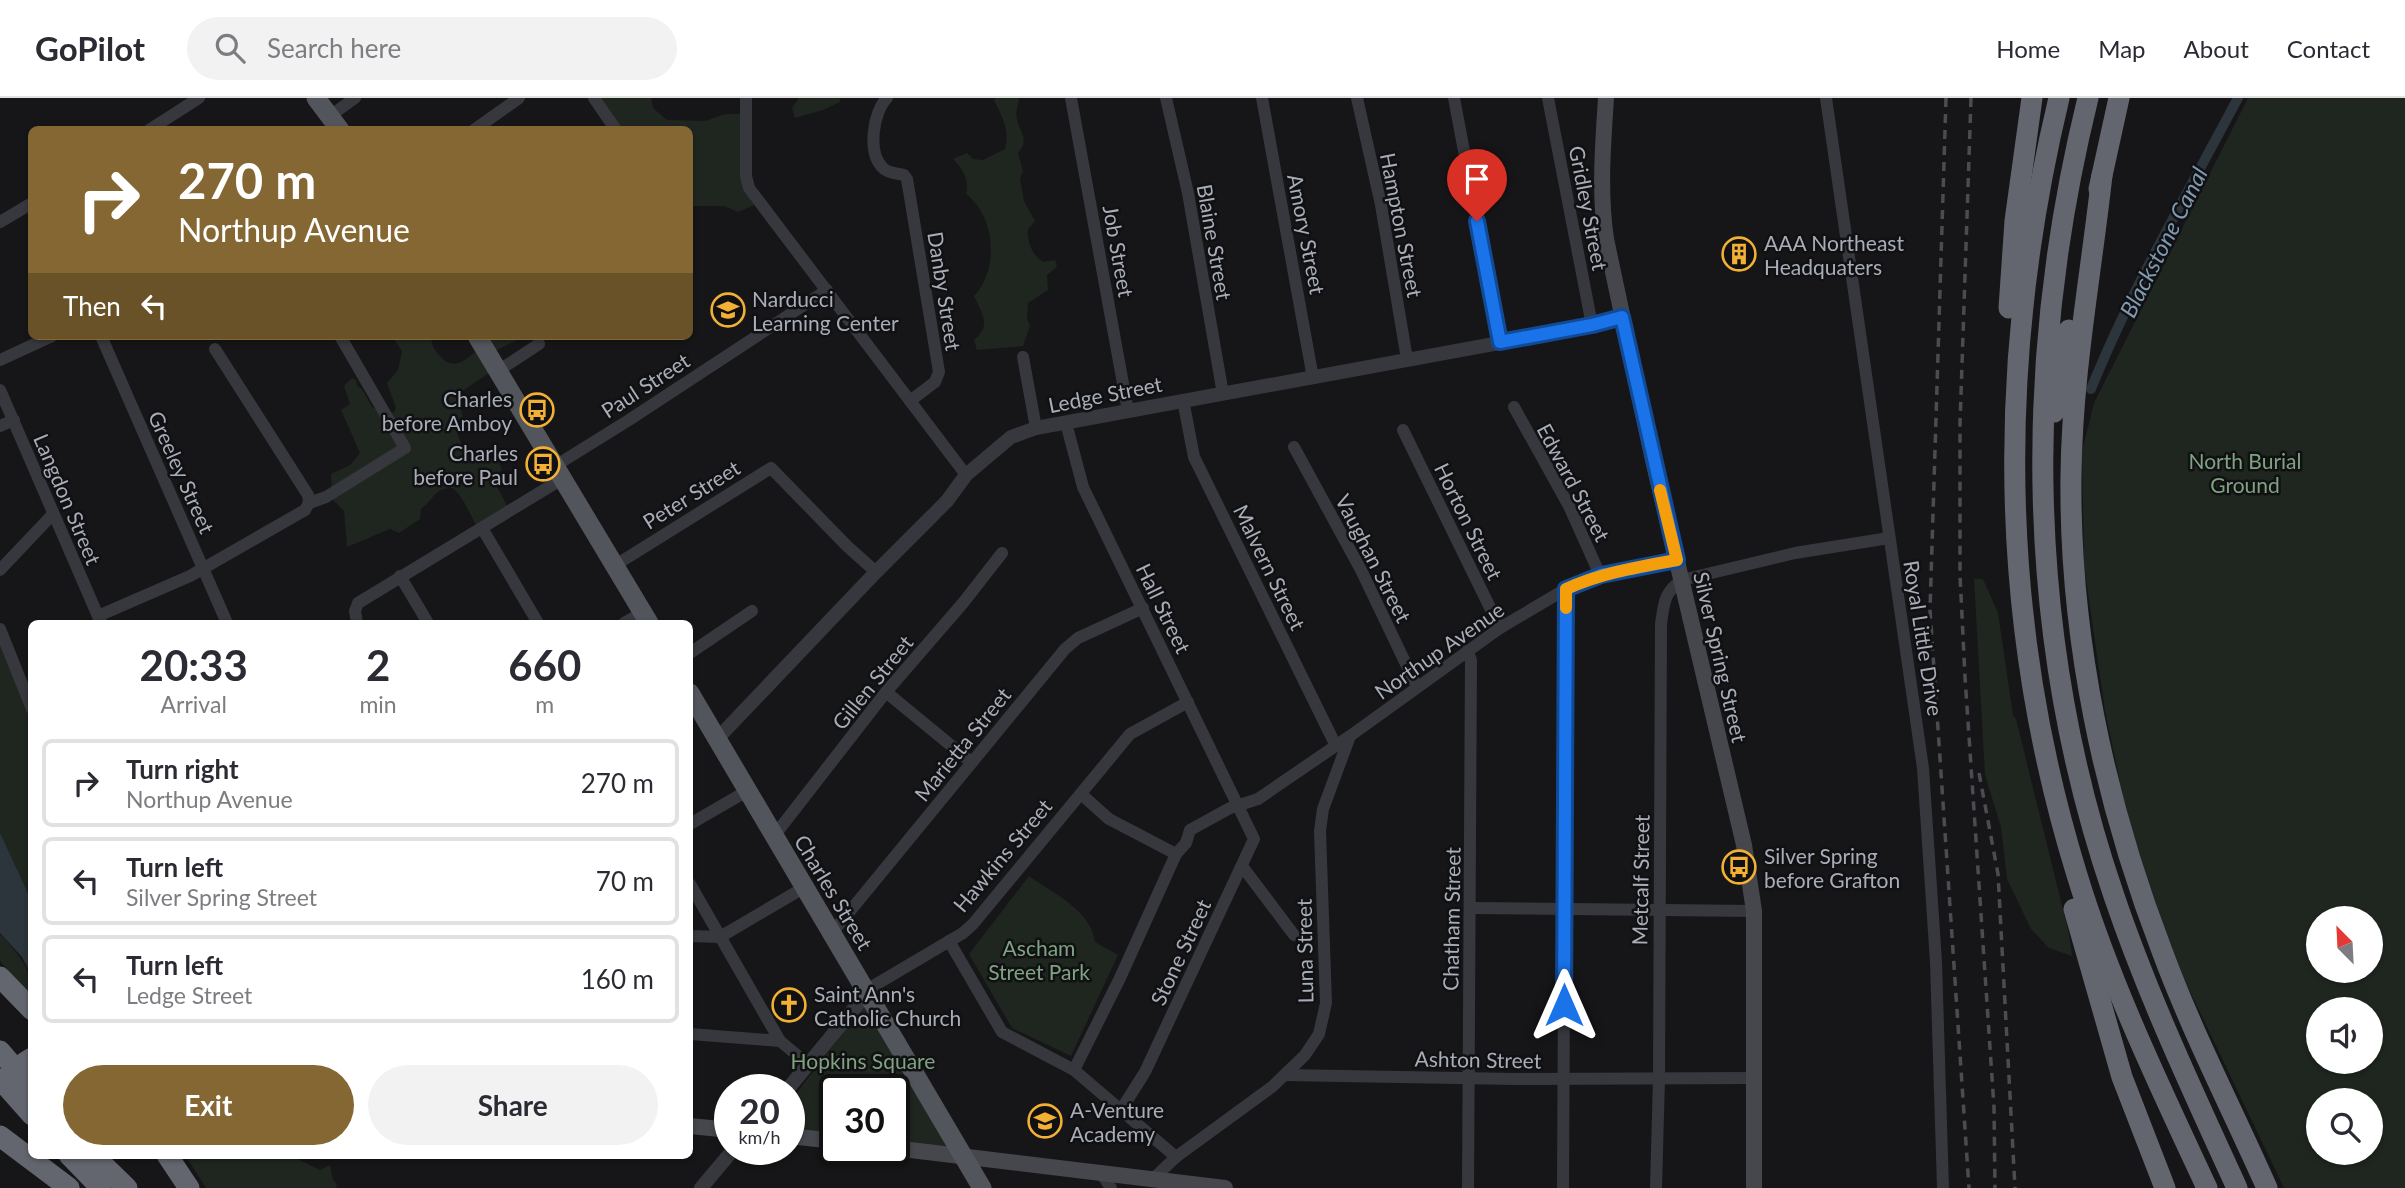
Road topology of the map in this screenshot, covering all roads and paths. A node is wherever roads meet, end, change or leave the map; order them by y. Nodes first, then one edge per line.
1 (199, 98) edge
2 (316, 98) edge
3 (355, 98) edge
4 (519, 98) edge
5 (594, 98) edge
6 (746, 98) edge
7 (887, 98) edge
8 (1072, 98) edge
9 (1166, 98) edge
10 (1262, 98) edge
11 (1357, 98) edge
12 (1454, 98) edge
13 (1548, 98) edge
14 (1606, 98) edge
15 (1826, 98) edge
16 (2032, 98) edge
17 (2059, 98) edge
18 (2088, 98) edge
19 (2119, 98) edge
20 (335, 123) edge
21 (155, 126) edge
22 (480, 126) edge
23 (613, 126) edge
24 (2102, 175) junction
25 (28, 204) edge
26 (0, 222) edge
27 (827, 290) junction
28 (1622, 317) junction
29 (1592, 325) junction
30 (43, 340) edge
31 (103, 340) edge
32 (342, 340) edge
33 (479, 340) edge
34 (1500, 342) junction
35 (539, 344) dead end
36 (215, 349) dead end
37 (1023, 357) dead end
38 (1407, 359) junction
39 (0, 360) edge
40 (498, 371) junction
41 (1313, 378) junction
42 (0, 390) edge
43 (1223, 394) junction
44 (1183, 400) junction
45 (910, 401) junction
46 (1514, 407) dead end
47 (1128, 411) junction
48 (14, 420) junction
49 (1066, 423) junction
50 (2015, 423) junction
51 (0, 426) edge
52 (1036, 428) junction
53 (1403, 430) dead end
54 (1294, 447) dead end
55 (559, 472) junction
56 (966, 475) junction
57 (2042, 490) junction
58 (309, 503) junction
59 (53, 514) junction
60 (482, 528) junction
61 (1889, 538) junction
62 (1002, 553) dead end
63 (1677, 560) junction
64 (614, 566) junction
65 (204, 569) junction
66 (0, 570) edge
67 (876, 572) junction
68 (1601, 575) junction
69 (400, 576) junction
70 (1682, 580) junction
71 (1566, 589) junction
72 (1143, 608) junction
73 (752, 611) dead end
74 (645, 618) edge
75 (100, 620) edge
76 (227, 620) edge
77 (357, 620) edge
78 (426, 620) edge
79 (536, 620) edge
80 (1500, 628) junction
81 (0, 629) edge
82 (693, 651) edge
83 (1467, 651) junction
84 (1417, 687) junction
85 (886, 692) junction
86 (693, 698) edge
87 (28, 699) edge
88 (1188, 702) junction
89 (1350, 736) junction
90 (717, 739) junction
91 (1336, 746) junction
92 (971, 762) junction
93 (747, 791) junction
94 (1081, 794) junction
95 (1239, 807) junction
96 (693, 822) edge
97 (2064, 831) junction
98 (774, 836) junction
99 (1176, 854) junction
100 (1242, 866) junction
101 (804, 887) junction
102 (693, 889) edge
103 (1565, 907) junction
104 (1471, 908) junction
105 (1658, 910) junction
106 (1754, 911) junction
107 (832, 933) junction
108 (1294, 935) dead end
109 (693, 936) edge
110 (720, 937) junction
111 (949, 942) junction
112 (0, 976) edge
113 (867, 993) junction
114 (28, 1006) edge
115 (693, 1034) edge
116 (780, 1041) junction
117 (0, 1051) edge
118 (28, 1061) edge
119 (0, 1065) edge
120 (809, 1066) junction
121 (1074, 1070) junction
122 (802, 1074) edge
123 (1285, 1075) junction
124 (1659, 1077) junction
125 (1470, 1078) junction
126 (1754, 1078) junction
127 (0, 1079) edge
128 (1564, 1079) junction
129 (23, 1092) edge
130 (1121, 1110) junction
131 (693, 1126) edge
132 (714, 1128) edge
133 (0, 1136) edge
134 (910, 1149) edge
135 (963, 1156) junction
136 (28, 1157) edge
137 (1176, 1157) junction
138 (31, 1159) edge
139 (73, 1159) edge
140 (97, 1159) edge
141 (170, 1159) edge
142 (720, 1165) edge
143 (1101, 1173) junction
144 (1154, 1178) junction
145 (1216, 1187) edge
146 (69, 1188) edge
147 (101, 1188) edge
148 (127, 1188) edge
149 (189, 1188) edge
150 (701, 1188) edge
151 (982, 1188) edge
152 (1111, 1188) edge
153 (1468, 1188) edge
154 (1563, 1188) edge
155 (1656, 1188) edge
156 (1754, 1188) edge
157 (1943, 1188) edge
158 (2165, 1188) edge
159 (2207, 1188) edge
160 (2237, 1188) edge
161 (2267, 1188) edge

1 - 21 street
2 - 20 main road
3 - 20 street
4 - 22 street
5 - 23 street
6 - 27 street
7 - 45 street, Danby Street
8 - 47 street, Job Street
9 - 43 street, Blaine Street
10 - 41 street, Amory Street
11 - 38 street, Hampton Street
12 - 34 street
13 - 29 street, Gridley Street
14 - 28 main road, Silver Spring Street
15 - 61 street, Royal Little Drive
16 - 50 highway
17 - 50 highway
18 - 57 highway
19 - 24 highway
24 - 57 highway
24 - 161 highway
25 - 26 street
27 - 45 street
27 - 55 street, Paul Street
28 - 29 street, Ledge Street
28 - 63 main road, Silver Spring Street
29 - 34 street, Ledge Street
30 - 39 street
31 - 65 street, Greeley Street
32 - 58 street
33 - 40 main road
34 - 38 street, Ledge Street
35 - 40 street
36 - 58 street
37 - 52 street
38 - 41 street, Ledge Street
40 - 55 main road
41 - 43 street, Ledge Street
42 - 48 street, Langdon Street
43 - 44 street, Ledge Street
44 - 47 street, Ledge Street
44 - 91 street, Malvern Street
45 - 56 street
46 - 68 street, Edward Street
47 - 49 street, Ledge Street
48 - 51 street
48 - 59 street, Langdon Street
49 - 52 street, Ledge Street
49 - 72 street, Hall Street
50 - 97 highway
52 - 56 street, Ledge Street
53 - 80 street, Horton Street
54 - 84 street, Vaughan Street
55 - 60 street, Paul Street
55 - 64 main road
56 - 67 street, Ledge Street
57 - 160 highway
58 - 65 street
59 - 66 street
59 - 75 street, Langdon Street
60 - 69 street, Paul Street
60 - 79 street
61 - 70 street
61 - 157 street, Royal Little Drive
62 - 85 street, Gillen Street
63 - 68 street, Northup Avenue
63 - 70 main road, Silver Spring Street
64 - 67 street, Peter Street
64 - 74 main road
65 - 75 street
65 - 76 street, Greeley Street
67 - 90 street, Ledge Street
68 - 71 street, Northup Avenue
69 - 77 street, Paul Street
69 - 78 street
70 - 105 street, Metcalf Street
70 - 106 main road, Silver Spring Street
71 - 80 street, Northup Avenue
71 - 103 street
72 - 88 street, Hall Street
72 - 92 street, Marietta Street
73 - 82 street
80 - 83 street, Northup Avenue
81 - 87 street
83 - 84 street, Northup Avenue
83 - 104 street, Chatham Street
84 - 89 street, Northup Avenue
85 - 92 street
85 - 98 street, Gillen Street
86 - 90 main road, Charles Street
88 - 94 street, Hawkins Street
88 - 95 street, Hall Street
89 - 91 street, Northup Avenue
89 - 123 street, Luna Street
90 - 93 main road, Charles Street
91 - 95 street, Northup Avenue
92 - 107 street, Marietta Street
93 - 96 street
93 - 98 main road, Charles Street
94 - 99 street
94 - 111 street, Hawkins Street
95 - 99 street, Northup Avenue
95 - 100 street, Stone Street
97 - 158 highway
97 - 159 highway
98 - 101 main road, Charles Street
99 - 121 street, Northup Avenue
100 - 108 street
100 - 130 street, Stone Street
101 - 107 main road, Charles Street
101 - 110 street
102 - 110 street
103 - 104 street
103 - 105 street
103 - 128 street
104 - 125 street, Chatham Street
105 - 106 street
105 - 124 street, Metcalf Street
106 - 126 main road, Silver Spring Street
107 - 113 main road, Charles Street
109 - 110 street
110 - 116 street
111 - 113 street, Hawkins Street
111 - 121 street
112 - 114 highway
113 - 120 street, Hawkins Street
113 - 135 main road, Charles Street
115 - 116 street
116 - 120 street
117 - 129 highway, bridge
118 - 119 main road
120 - 122 street, Hawkins Street
121 - 130 street
123 - 125 street, Ashton Street
123 - 137 street, Luna Street
124 - 126 street, Ashton Street
124 - 128 street, Ashton Street
124 - 155 street, Metcalf Street
125 - 128 street, Ashton Street
125 - 153 street, Chatham Street
126 - 156 main road, Silver Spring Street
127 - 129 highway
128 - 154 street
130 - 137 street
131 - 132 main road
133 - 136 highway
134 - 135 main road
135 - 143 main road
135 - 151 main road, Charles Street
137 - 144 street, Luna Street
138 - 146 highway
139 - 147 highway
140 - 148 highway
141 - 149 highway
142 - 150 street
143 - 144 main road
143 - 152 street
144 - 145 main road

